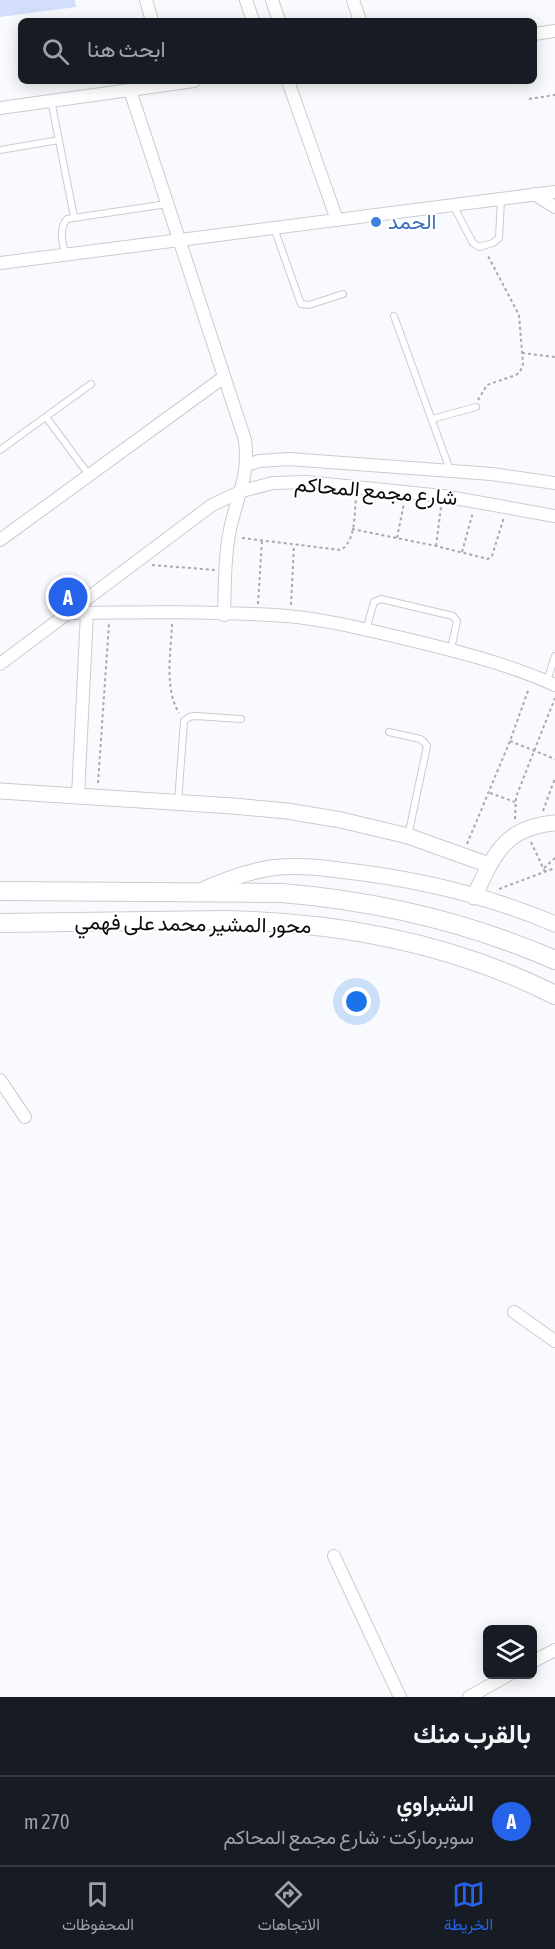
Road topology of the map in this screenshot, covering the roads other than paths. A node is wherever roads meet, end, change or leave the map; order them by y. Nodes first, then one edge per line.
1 (146, 0) edge
2 (246, 0) edge
3 (272, 0) edge
4 (353, 0) edge
5 (151, 18) edge
6 (252, 18) edge
7 (278, 18) edge
8 (359, 18) edge
9 (555, 31) edge
10 (537, 34) edge
11 (165, 84) edge
12 (289, 84) edge
13 (130, 90) junction
14 (51, 100) junction
15 (0, 108) edge
16 (59, 140) junction
17 (0, 150) edge
18 (555, 192) edge
19 (534, 194) junction
20 (501, 199) junction
21 (167, 204) junction
22 (453, 205) junction
23 (555, 207) edge
24 (74, 217) junction
25 (337, 220) junction
26 (274, 228) junction
27 (179, 240) junction
28 (65, 255) junction
29 (0, 263) edge
30 (343, 294) dead end
31 (394, 316) dead end
32 (224, 377) junction
33 (91, 384) dead end
34 (476, 407) road end
35 (46, 417) junction
36 (432, 419) junction
37 (0, 450) edge
38 (247, 465) junction
39 (451, 471) junction
40 (89, 475) junction
41 (555, 483) edge
42 (242, 491) junction
43 (555, 516) edge
44 (0, 540) edge
45 (68, 613) junction
46 (87, 613) junction
47 (224, 615) junction
48 (366, 630) junction
49 (451, 649) junction
50 (555, 656) edge
51 (0, 664) edge
52 (551, 683) edge
53 (241, 719) dead end
54 (389, 732) dead end
55 (0, 792) edge
56 (78, 796) junction
57 (178, 803) junction
58 (555, 823) edge
59 (408, 836) junction
60 (489, 865) junction
61 (0, 891) edge
62 (197, 892) junction
63 (475, 897) junction
64 (0, 923) edge
65 (555, 924) edge
66 (555, 960) edge
67 (555, 995) edge
68 (0, 1080) edge
69 (25, 1117) dead end
70 (514, 1312) dead end
71 (555, 1341) edge
72 (334, 1556) dead end
73 (555, 1650) edge
74 (537, 1659) edge
75 (501, 1679) edge
76 (400, 1697) edge
77 (469, 1697) edge

1 - 5 street
2 - 6 street
3 - 7 street
4 - 8 street
9 - 10 street
11 - 13 street
12 - 25 street
13 - 14 street
13 - 21 street
14 - 15 street
14 - 16 lane
16 - 17 lane
16 - 24 lane
18 - 19 street
19 - 20 street
19 - 23 street
20 - 22 street
20 - 22 lane
21 - 24 lane
21 - 27 street
22 - 25 street
24 - 28 lane
25 - 26 street
26 - 27 street
26 - 30 lane
27 - 28 street
27 - 32 street
28 - 29 street
31 - 36 lane
32 - 38 street
32 - 40 street
33 - 35 lane
34 - 36 lane
35 - 37 lane
35 - 40 lane
36 - 39 lane
38 - 39 street
38 - 42 street
39 - 41 street
40 - 44 street
42 - 43 street, شارع مجمع المحاكم
42 - 45 street, شارع مجمع المحاكم
42 - 47 street
45 - 46 street
45 - 51 street, شارع مجمع المحاكم
46 - 47 street
46 - 56 street
47 - 48 street
48 - 49 street
48 - 49 lane
49 - 52 street
50 - 52 lane
53 - 57 lane
54 - 59 lane
55 - 56 street
56 - 57 street
57 - 59 street
58 - 60 street
59 - 60 street
60 - 63 street
61 - 62 main road, محور المشير محمد على فهمي
62 - 63 street
62 - 66 main road, محور المشير محمد على فهمي
63 - 65 street
64 - 67 main road, محور المشير محمد على فهمي
68 - 69 street
70 - 71 street
72 - 76 street
73 - 74 street
75 - 77 street

